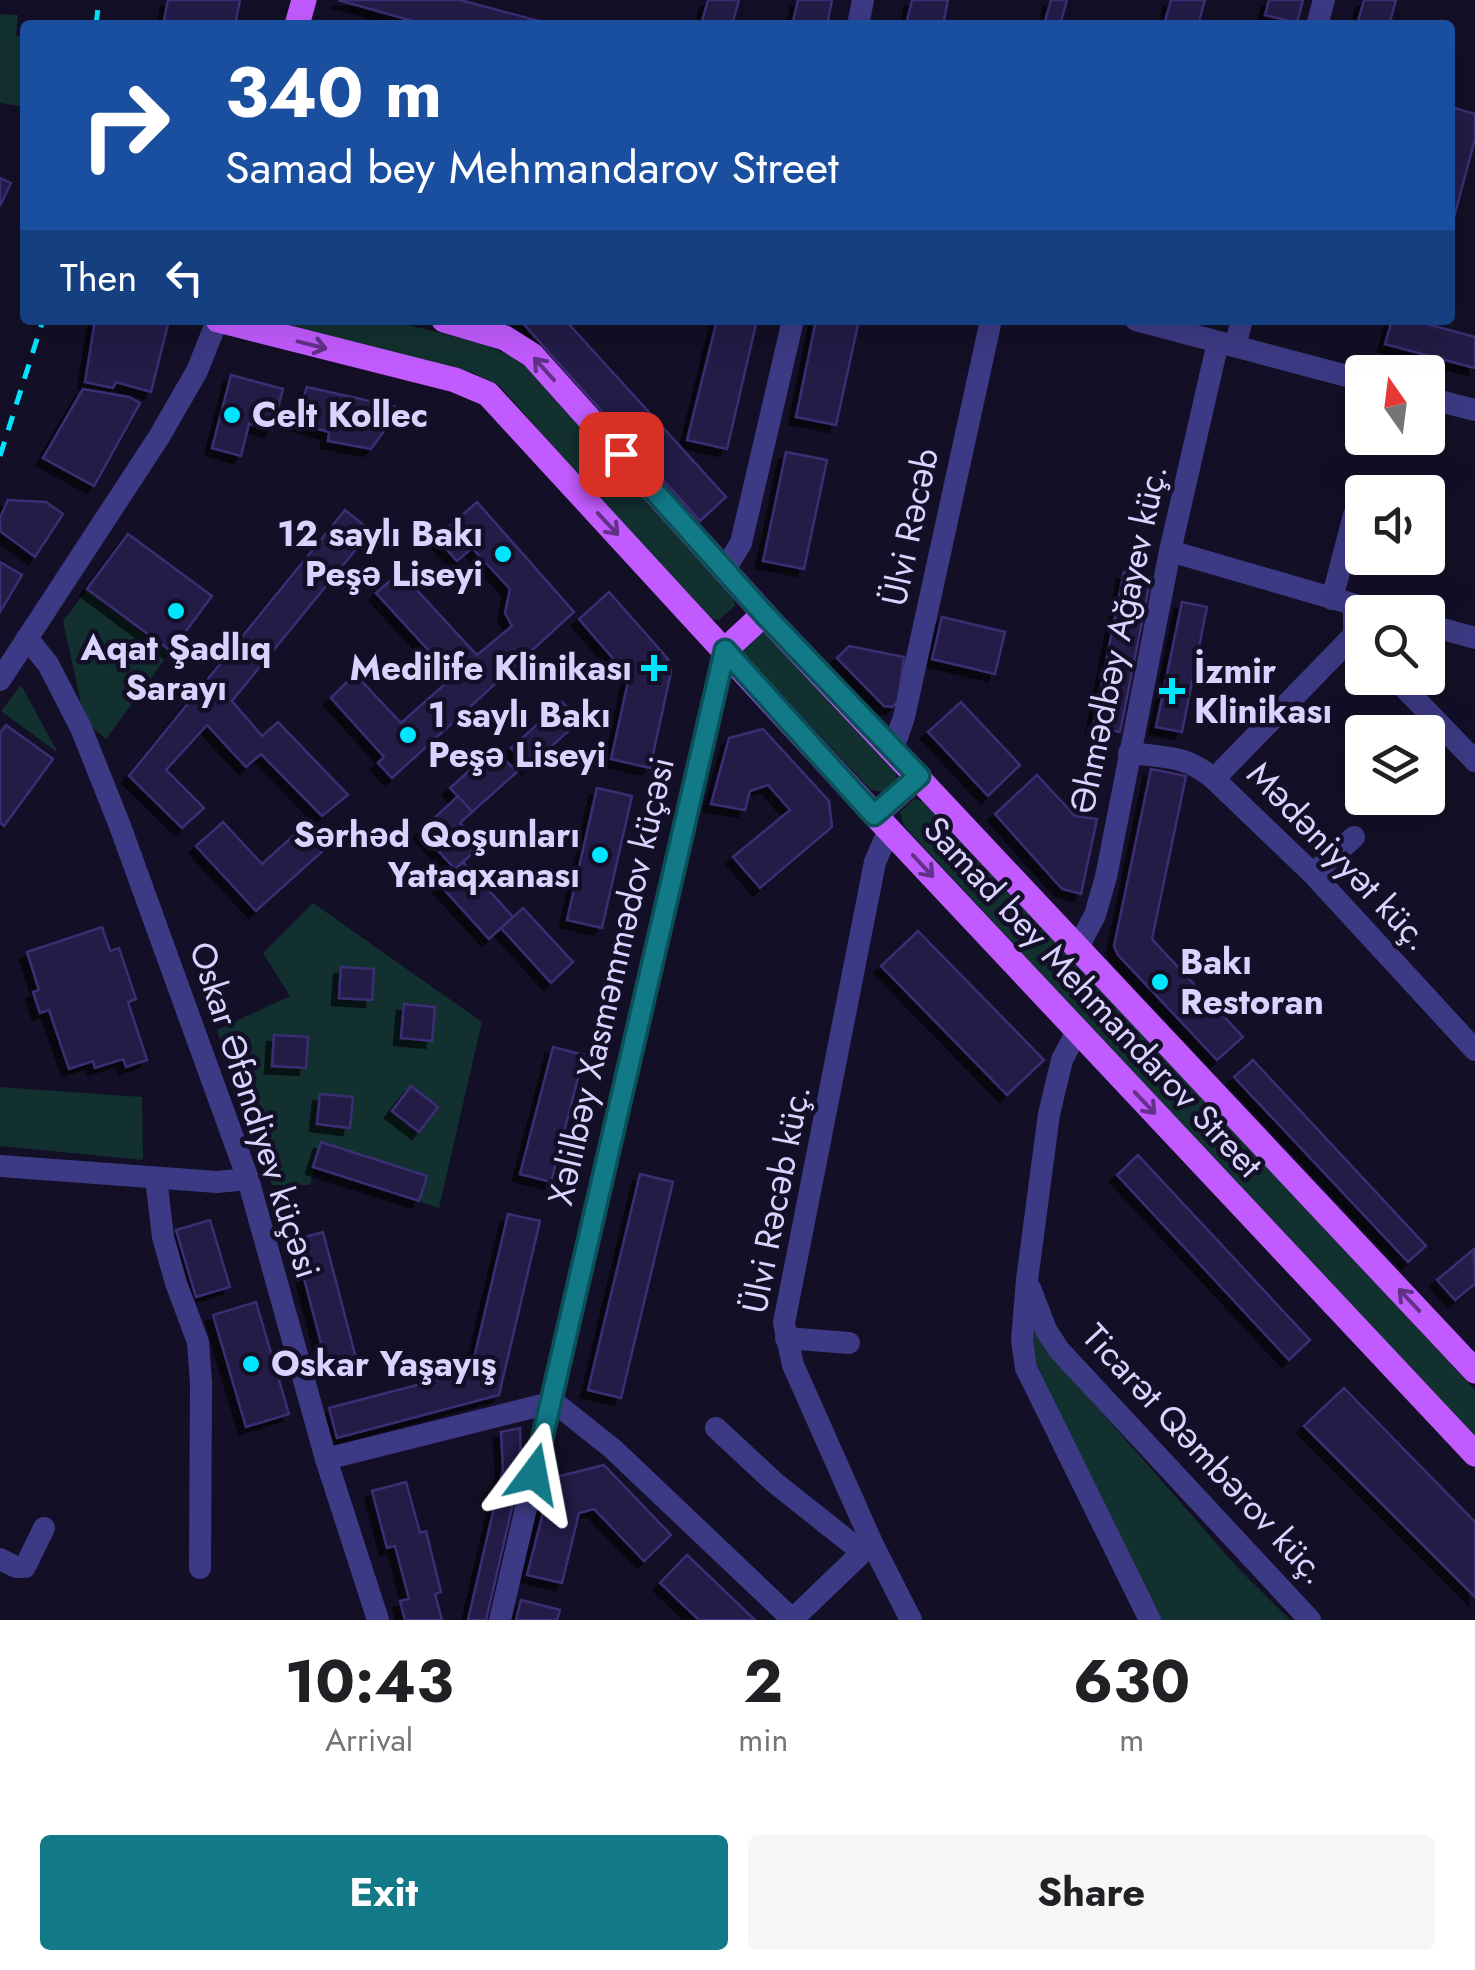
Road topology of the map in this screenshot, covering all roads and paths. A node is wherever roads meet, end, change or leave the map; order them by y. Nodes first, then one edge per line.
1 (216, 325) edge
2 (238, 325) edge
3 (792, 325) edge
4 (990, 325) edge
5 (1155, 325) edge
6 (1239, 325) edge
7 (489, 326) edge
8 (1227, 344) junction
9 (1345, 375) edge
10 (1445, 402) edge
11 (1475, 410) edge
12 (1170, 551) junction
13 (725, 570) junction
14 (1346, 575) edge
15 (1343, 602) junction
16 (1345, 607) edge
17 (764, 614) junction
18 (1445, 630) edge
19 (27, 638) junction
20 (1475, 638) edge
21 (725, 650) junction
22 (1345, 652) edge
23 (0, 680) edge
24 (1411, 695) edge
25 (894, 749) junction
26 (1129, 754) junction
27 (1475, 761) edge
28 (919, 776) junction
29 (1214, 778) junction
30 (882, 823) junction
31 (1354, 837) dead end
32 (1312, 874) junction
33 (1078, 947) junction
34 (1077, 1032) junction
35 (1475, 1050) edge
36 (0, 1166) edge
37 (156, 1178) junction
38 (248, 1179) junction
39 (1026, 1280) junction
40 (786, 1338) junction
41 (849, 1344) dead end
42 (1472, 1361) edge
43 (550, 1404) junction
44 (716, 1428) dead end
45 (1475, 1454) edge
46 (326, 1459) junction
47 (44, 1528) dead end
48 (867, 1547) junction
49 (0, 1558) edge
50 (200, 1568) dead end
51 (378, 1620) edge
52 (500, 1620) edge
53 (793, 1620) edge
54 (912, 1620) edge
55 (1150, 1620) edge
56 (1310, 1620) edge

1 - 19 street
2 -> 21 main road, Samad bey Mehmandarov Street
3 - 13 street
4 - 25 street, Ülvi Rəcəb
5 - 8 street
6 - 8 street, Əhmədbəy Ağayev küç.
13 -> 7 main road, Samad bey Mehmandarov Street
8 - 9 street
8 - 12 street, Əhmədbəy Ağayev küç.
10 - 11 street
12 - 15 street
12 - 26 street, Əhmədbəy Ağayev küç.
13 - 17 main road, Samad bey Mehmandarov Street
14 - 15 street
15 - 16 street
17 - 21 main road
17 - 25 main road, Samad bey Mehmandarov Street
18 - 20 street
19 - 23 street
19 - 38 street, Oskar Əfəndiyev küçəsi
21 - 30 main road, Samad bey Mehmandarov Street
21 - 43 street, Xəlilbəy Xasməmmədov küçəsi
22 - 29 street
24 - 27 street
25 - 28 main road, Samad bey Mehmandarov Street
26 - 29 street, Mədəniyyət küç.
26 - 33 street, Əhmədbəy Ağayev küç.
28 - 30 main road
28 - 33 main road, Samad bey Mehmandarov Street
29 - 32 street, Mədəniyyət küç.
30 -> 34 main road, Samad bey Mehmandarov Street
30 - 40 street, Ülvi Rəcəb küç.
31 - 32 street
32 - 35 street, Mədəniyyət küç.
42 -> 33 main road, Samad bey Mehmandarov Street
34 - 39 street
34 -> 45 main road, Samad bey Mehmandarov Street
36 - 37 street
37 - 38 street
37 - 50 street
38 - 46 street, Oskar Əfəndiyev küçəsi
39 - 55 street
39 - 56 street, Ticarət Qəmbərov küç.
40 - 41 street
40 - 48 street, Ülvi Rəcəb küç.
43 - 46 street
43 - 52 street, Xəlilbəy Xasməmmədov küçəsi
43 - 53 street
44 - 48 street
46 - 51 street, Oskar Əfəndiyev küçəsi
47 - 49 street
48 - 53 street
48 - 54 street, Ülvi Rəcəb küç.

